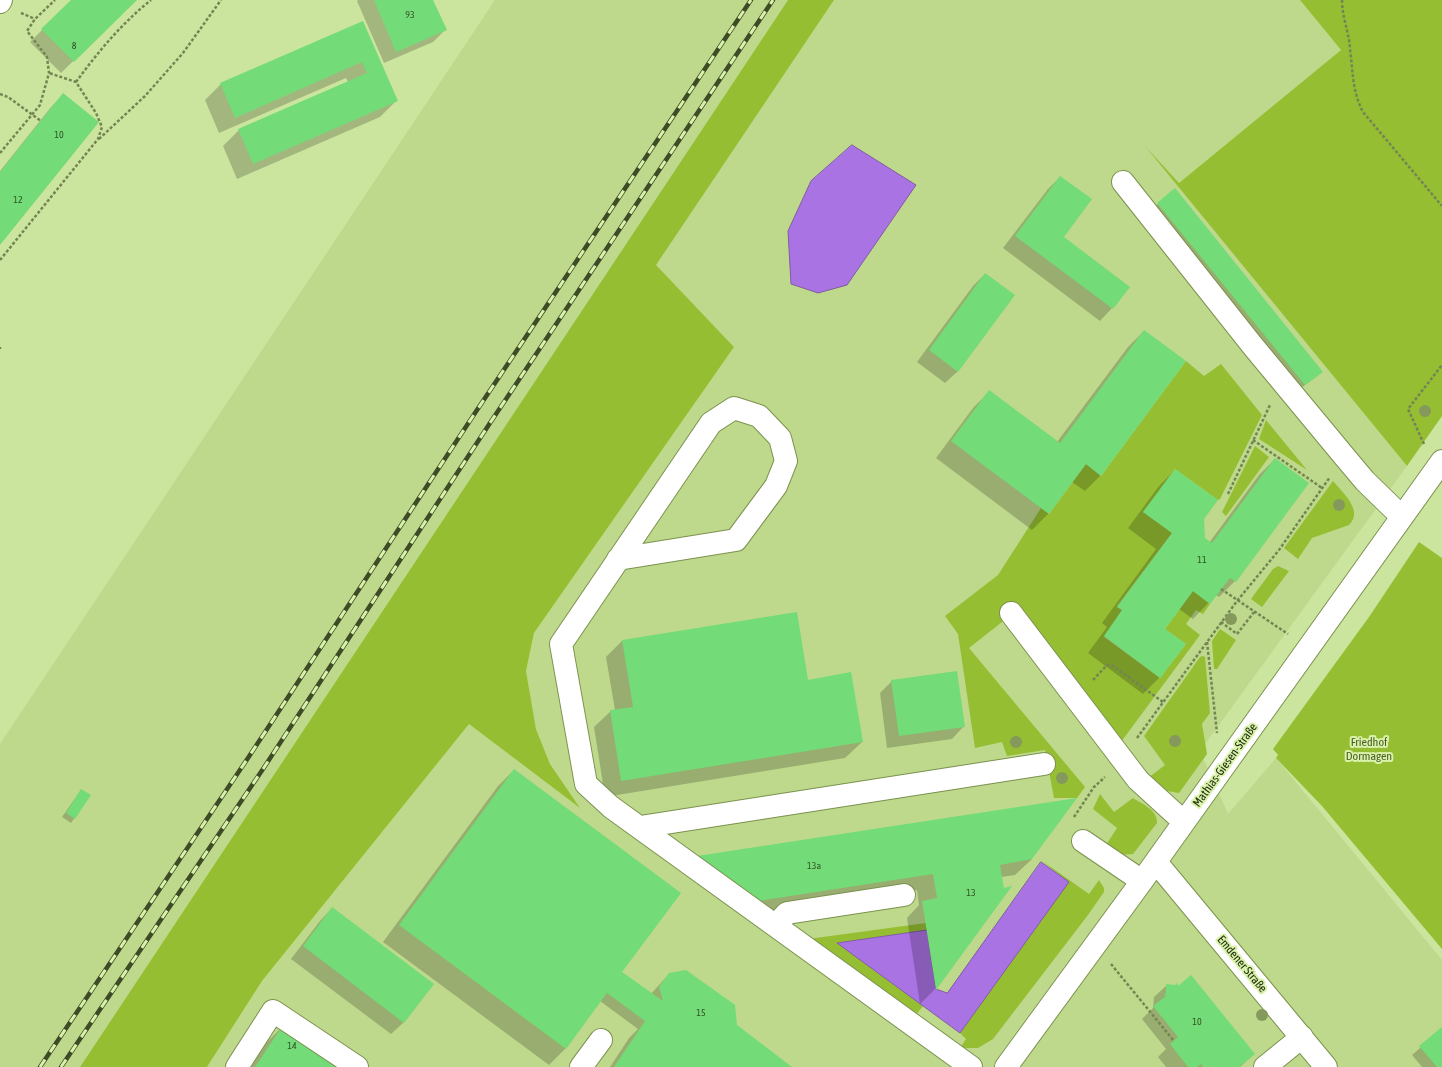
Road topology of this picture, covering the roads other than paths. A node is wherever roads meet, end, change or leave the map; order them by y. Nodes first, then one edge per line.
1 (1123, 182) dead end
2 (1439, 466) edge
3 (1402, 517) junction
4 (618, 559) junction
5 (1011, 613) dead end
6 (1044, 764) dead end
7 (1184, 822) junction
8 (640, 827) junction
9 (1083, 841) road end
10 (1156, 862) junction
11 (1142, 881) junction
12 (904, 895) dead end
13 (776, 925) junction
14 (1302, 1037) junction
15 (601, 1040) dead end
16 (237, 1067) edge
17 (357, 1067) edge
18 (581, 1067) edge
19 (971, 1067) edge
20 (1006, 1067) edge
21 (1265, 1067) edge
22 (1326, 1067) edge

1 - 3 street
2 - 3 street, Mathias-Giesen-Straße
3 - 7 street, Mathias-Giesen-Straße
4 - 4 street
4 - 8 street
5 - 7 street
6 - 8 street
7 - 10 street, Mathias-Giesen-Straße
8 - 13 street
9 - 11 street
10 - 11 street, Mathias-Giesen-Straße
10 - 14 street, Emdener Straße
11 - 20 street, Mathias-Giesen-Straße
12 - 13 street
13 - 19 street
14 - 21 street
14 - 22 street, Emdener Straße
15 - 18 street
16 - 17 street

